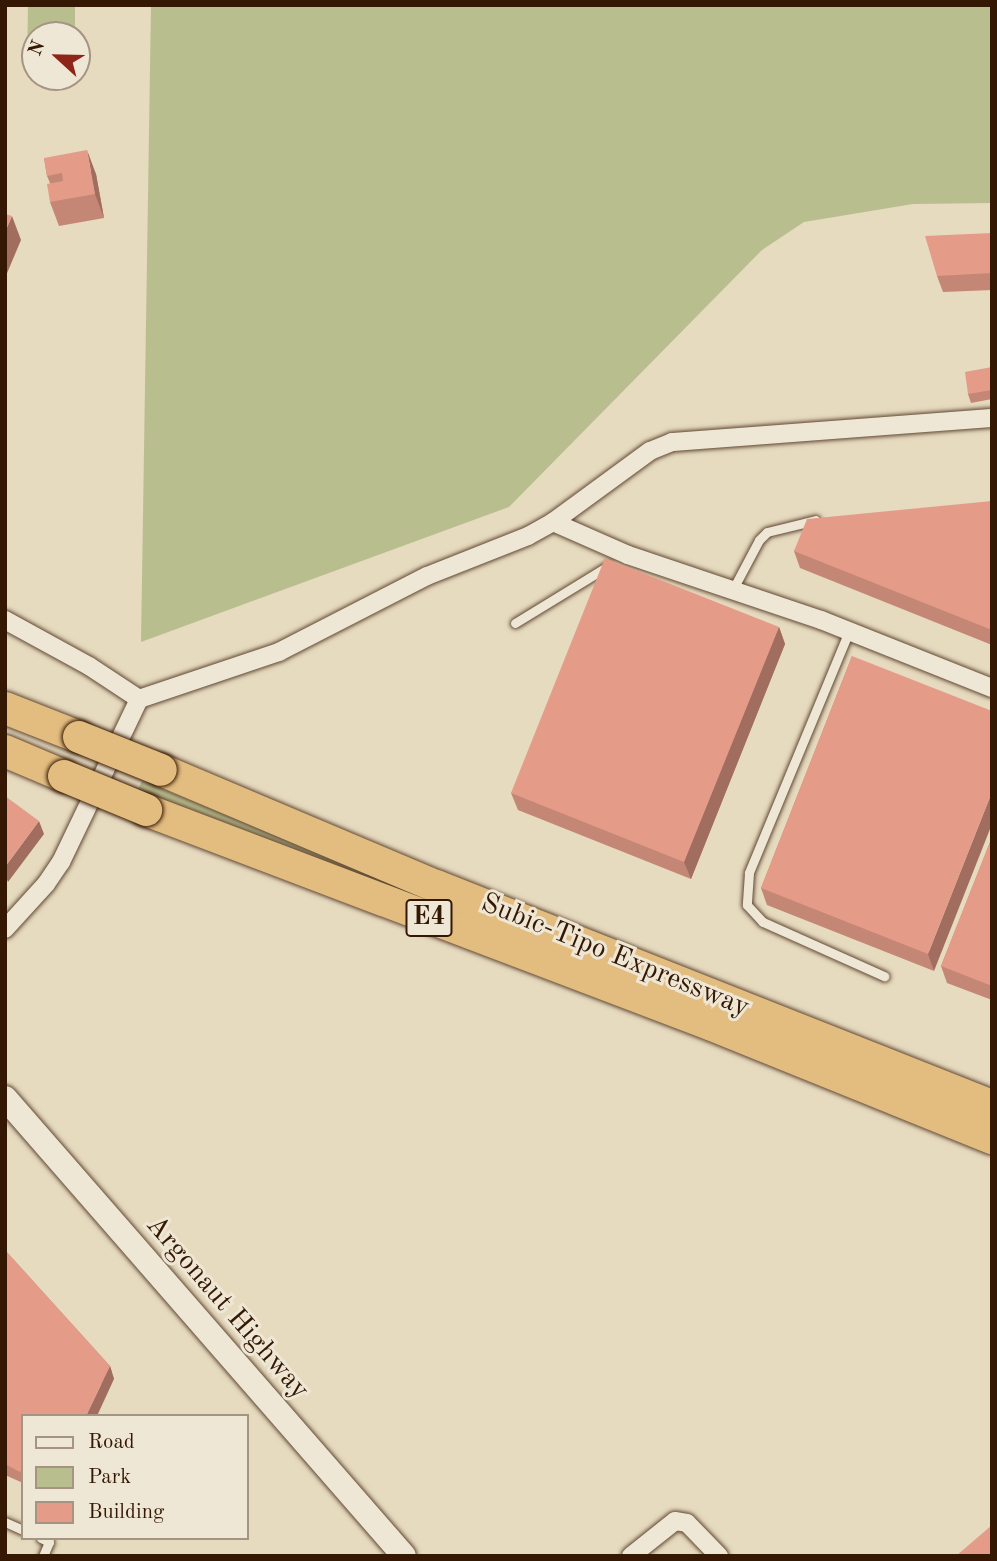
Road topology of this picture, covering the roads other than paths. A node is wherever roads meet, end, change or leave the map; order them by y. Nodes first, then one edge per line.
1 (992, 418) edge
2 (823, 520) edge
3 (553, 522) junction
4 (628, 555) junction
5 (733, 589) junction
6 (5, 620) edge
7 (515, 623) dead end
8 (849, 631) junction
9 (992, 688) edge
10 (139, 699) junction
11 (5, 708) edge
12 (5, 751) edge
13 (5, 929) edge
14 (884, 976) dead end
15 (5, 1098) edge
16 (992, 1106) edge
17 (992, 1138) edge
18 (5, 1522) edge
19 (21, 1529) edge
20 (47, 1540) edge
21 (43, 1556) edge
22 (404, 1556) edge
23 (631, 1556) edge
24 (719, 1556) edge

1 - 3 street
2 - 5 lane
3 - 4 street
3 - 10 street
4 - 5 street
4 - 7 lane
5 - 8 street
6 - 10 street
8 - 9 street
8 - 14 lane
10 - 13 street
11 - 16 highway, Subic-Tipo Expressway / E4, bridge
12 - 17 highway, Subic-Tipo Expressway / E4, bridge
15 - 22 street, Argonaut Highway
18 - 19 lane
20 - 21 lane
23 - 24 street

